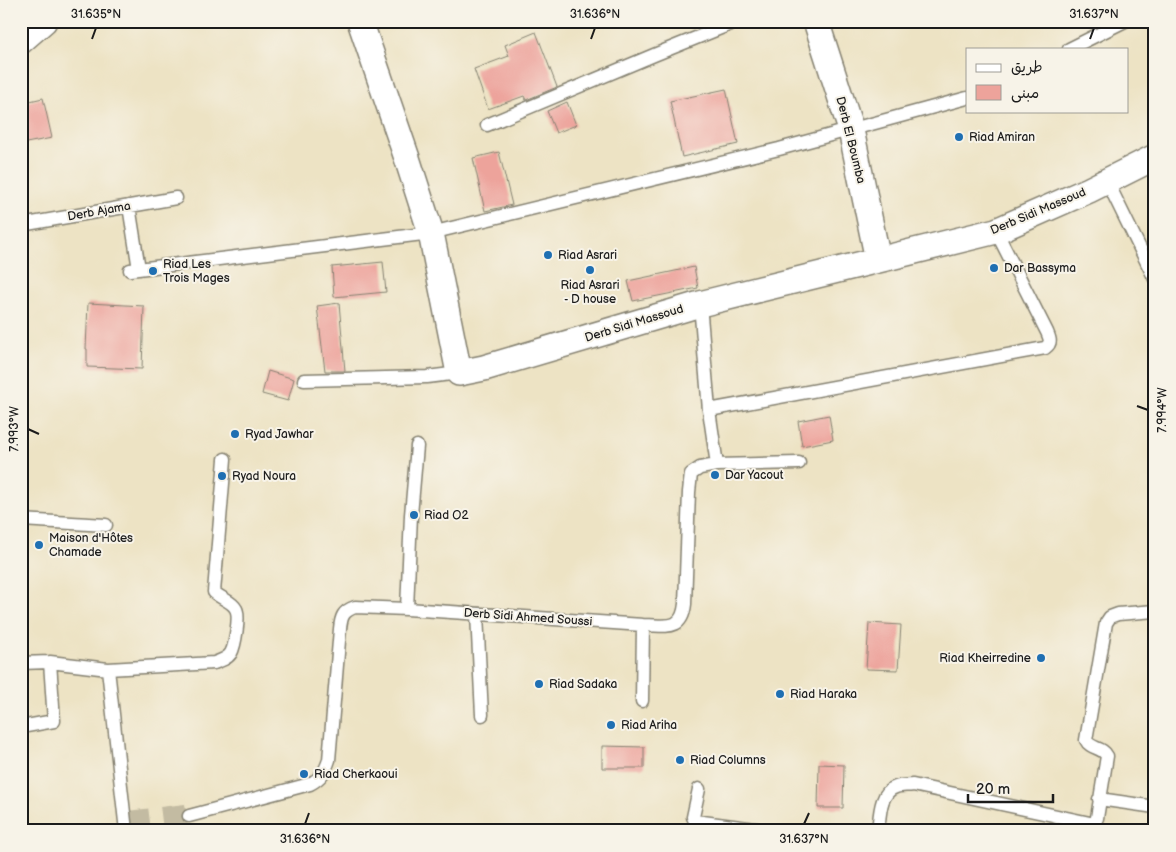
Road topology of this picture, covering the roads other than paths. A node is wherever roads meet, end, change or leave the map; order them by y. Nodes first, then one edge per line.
1 (44, 21) edge
2 (360, 21) edge
3 (738, 21) edge
4 (816, 21) edge
5 (1125, 21) edge
6 (21, 41) edge
7 (1071, 48) edge
8 (966, 98) edge
9 (487, 125) dead end
10 (851, 130) junction
11 (1155, 157) edge
12 (1107, 182) junction
13 (176, 198) dead end
14 (129, 206) junction
15 (21, 225) edge
16 (996, 231) junction
17 (431, 233) junction
18 (878, 260) junction
19 (1155, 279) edge
20 (700, 304) junction
21 (459, 373) junction
22 (304, 380) dead end
23 (709, 410) junction
24 (417, 446) dead end
25 (225, 459) dead end
26 (799, 463) dead end
27 (717, 464) junction
28 (21, 520) edge
29 (106, 525) dead end
30 (407, 609) junction
31 (1155, 611) edge
32 (477, 614) junction
33 (643, 625) junction
34 (50, 662) junction
35 (21, 663) edge
36 (108, 669) junction
37 (642, 701) dead end
38 (482, 715) dead end
39 (21, 727) edge
40 (699, 789) dead end
41 (1100, 799) junction
42 (1155, 807) edge
43 (189, 816) tunnel mouth
44 (126, 831) edge
45 (771, 831) edge
46 (878, 831) edge

1 - 6 street
2 - 17 street
3 - 9 lane
4 - 10 street, Derb El Boumba
5 - 7 lane
8 - 10 lane
10 - 17 lane
10 - 18 street, Derb El Boumba
11 - 12 street, Derb Sidi Massoud
12 - 16 street, Derb Sidi Massoud
12 - 19 lane
13 - 14 lane, Derb Ajama
14 - 15 lane, Derb Ajama
14 - 17 lane
16 - 18 street, Derb Sidi Massoud
16 - 23 lane
17 - 21 street
18 - 20 street, Derb Sidi Massoud
20 - 21 street, Derb Sidi Massoud
20 - 23 lane
21 - 22 lane
23 - 27 lane
24 - 30 lane
25 - 36 lane
26 - 27 lane
27 - 33 lane, Derb Sidi Ahmed Soussi
28 - 29 lane
30 - 32 lane, Derb Sidi Ahmed Soussi
30 - 43 lane, Derb Sidi Ahmed Soussi
31 - 41 lane
32 - 33 lane, Derb Sidi Ahmed Soussi
32 - 38 lane
33 - 37 lane
34 - 35 lane
34 - 36 lane
34 - 39 lane
36 - 44 lane
40 - 45 lane
41 - 42 lane
41 - 46 lane

